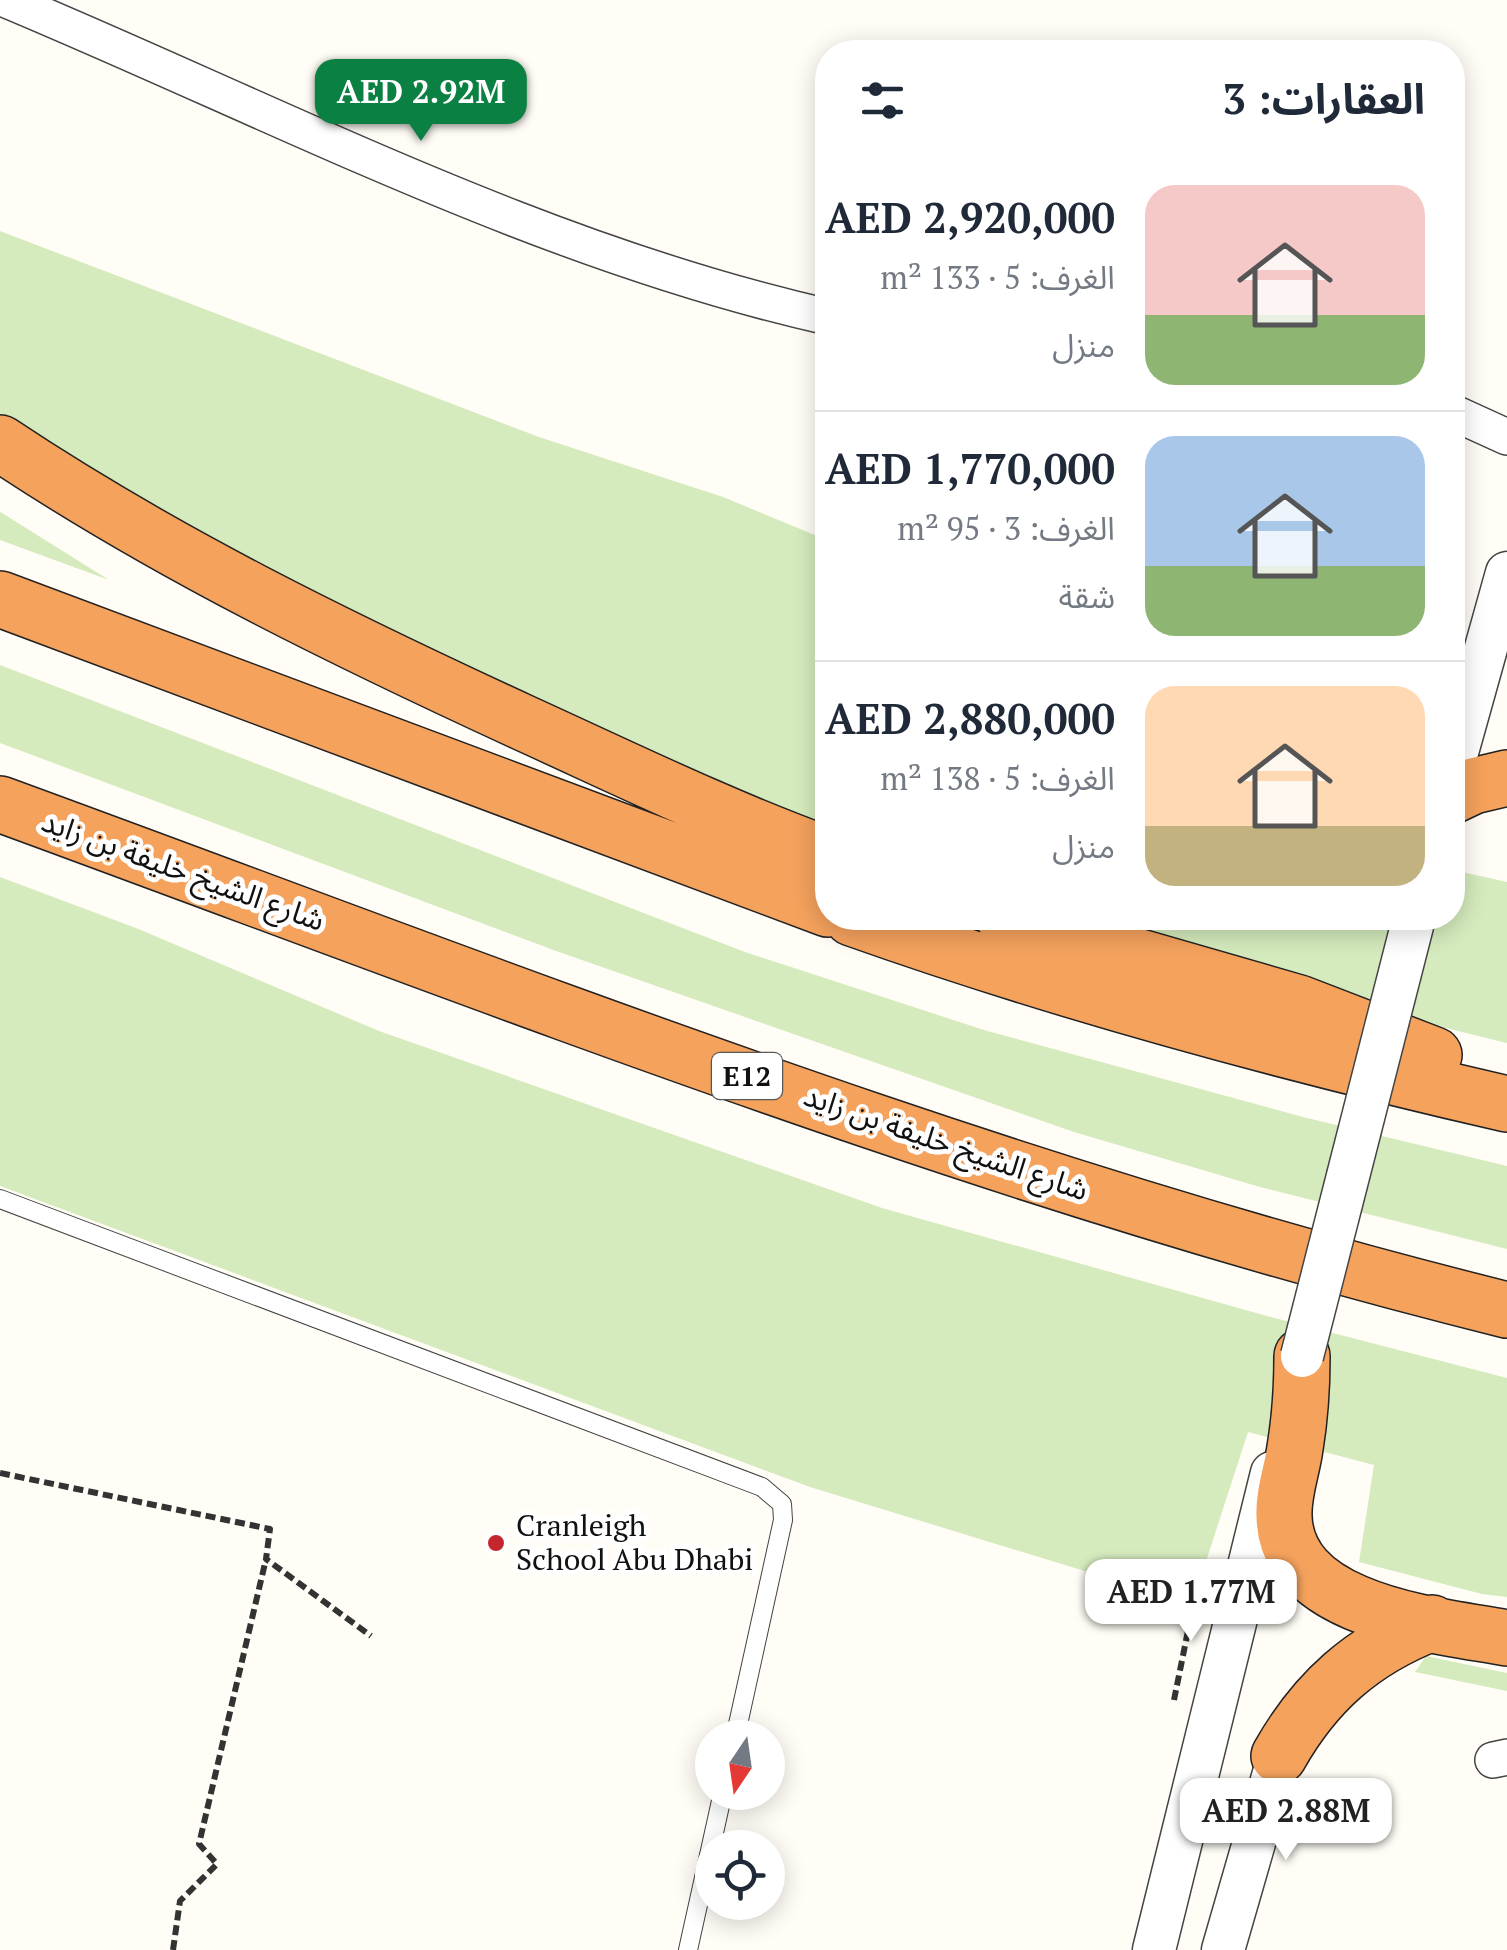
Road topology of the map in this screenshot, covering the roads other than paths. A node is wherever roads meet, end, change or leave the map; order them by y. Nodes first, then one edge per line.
1 (7, 0) edge
2 (815, 314) edge
3 (1465, 418) edge
4 (1507, 436) edge
5 (0, 443) edge
6 (1507, 573) edge
7 (0, 599) edge
8 (1465, 723) edge
9 (1507, 778) edge
10 (1465, 790) edge
11 (0, 804) edge
12 (815, 850) edge
13 (815, 904) edge
14 (888, 930) edge
15 (1044, 930) edge
16 (1411, 930) edge
17 (1507, 1094) edge
18 (1507, 1104) edge
19 (0, 1199) edge
20 (1507, 1310) edge
21 (1302, 1356) junction
22 (1432, 1623) junction
23 (1507, 1638) edge
24 (739, 1720) edge
25 (1279, 1756) joint
26 (719, 1810) edge
27 (688, 1950) edge
28 (1154, 1950) edge
29 (1223, 1950) edge

1 - 2 street
3 - 4 street
5 - 12 highway
6 - 8 street
7 - 13 highway
9 - 10 highway
11 - 20 highway, شارع الشيخ خليفة بن زايد / E12
14 - 18 highway
15 - 17 highway
16 - 21 street, bridge
19 - 24 lane
21 - 22 highway
21 - 28 street
22 - 23 highway
22 - 25 highway
25 - 29 street
26 - 27 lane

